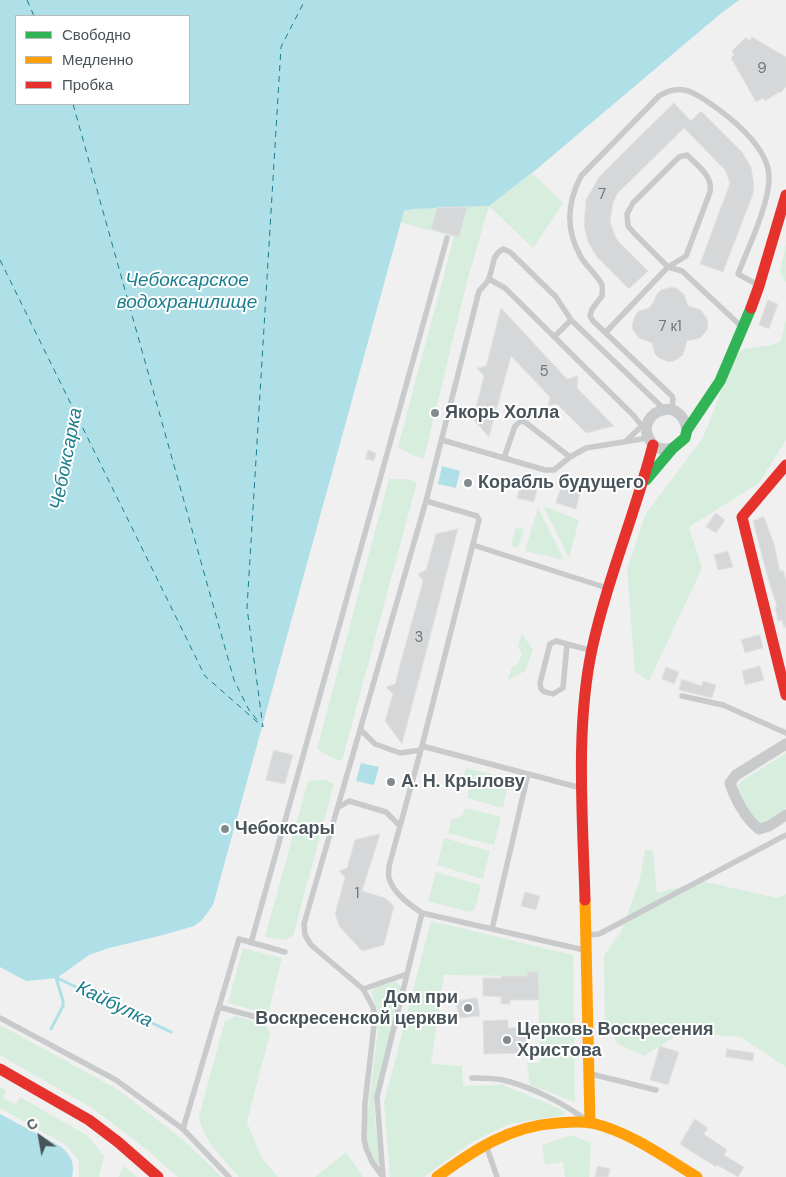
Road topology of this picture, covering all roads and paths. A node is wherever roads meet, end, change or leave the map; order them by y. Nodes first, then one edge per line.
1 (786, 195) edge
2 (447, 238) dead end
3 (668, 267) junction
4 (489, 279) junction
5 (759, 286) junction
6 (571, 320) junction
7 (743, 328) junction
8 (606, 332) junction
9 (554, 337) junction
10 (707, 402) junction
11 (671, 411) junction
12 (687, 430) junction
13 (648, 432) junction
14 (442, 440) junction
15 (628, 440) junction
16 (673, 448) junction
17 (570, 457) junction
18 (504, 458) junction
19 (786, 465) edge
20 (642, 486) junction
21 (426, 501) junction
22 (474, 544) junction
23 (608, 589) junction
24 (567, 644) junction
25 (592, 650) junction
26 (786, 695) edge
27 (682, 696) dead end
28 (361, 730) junction
29 (786, 733) edge
30 (786, 744) edge
31 (421, 748) junction
32 (528, 774) junction
33 (582, 788) junction
34 (339, 807) junction
35 (786, 816) edge
36 (400, 826) junction
37 (786, 836) edge
38 (422, 913) junction
39 (492, 929) junction
40 (586, 935) junction
41 (251, 943) junction
42 (586, 951) junction
43 (285, 952) dead end
44 (407, 974) junction
45 (363, 990) junction
46 (219, 1007) junction
47 (0, 1018) edge
48 (267, 1020) dead end
49 (0, 1070) edge
50 (589, 1073) junction
51 (472, 1078) dead end
52 (656, 1090) dead end
53 (590, 1123) junction
54 (183, 1129) junction
55 (486, 1142) junction
56 (158, 1177) edge
57 (229, 1177) edge
58 (437, 1177) edge
59 (497, 1177) edge
60 (697, 1177) edge

1 - 5 street
2 - 41 lane
3 - 3 lane
3 - 7 lane
3 - 8 lane
4 - 6 lane
4 - 9 lane
4 - 14 lane
5 - 7 street
5 - 8 lane
6 - 9 lane
6 - 11 lane
7 - 10 street
8 - 11 lane
9 - 13 lane
10 - 11 street
10 - 12 street
11 - 12 street
11 - 13 street
12 - 16 street
13 - 15 lane
13 - 15 lane
13 - 16 street
13 - 20 street
14 - 18 lane
14 - 21 lane
15 - 17 lane
16 - 20 street
17 - 18 lane
17 - 18 lane
19 - 26 street
20 - 23 street
21 - 22 lane
21 - 28 lane
22 - 23 lane
22 - 31 lane
23 - 25 street
24 - 24 lane
24 - 25 lane
25 - 33 street
27 - 29 lane
28 - 31 lane
28 - 34 lane
30 - 35 street
31 - 32 lane
31 - 36 lane
32 - 33 lane
32 - 39 lane
33 - 40 street
34 - 36 lane
34 - 45 lane
36 - 38 lane
37 - 40 lane
38 - 39 lane
38 - 44 lane
39 - 42 lane
40 - 42 street
41 - 43 lane
41 - 46 lane
42 - 50 street
44 - 45 lane
44 - 45 lane
46 - 48 lane
46 - 54 lane
47 - 54 lane
49 - 56 street
50 - 52 lane
50 - 53 street
51 - 53 lane
53 - 55 street
53 - 60 street
54 - 57 lane
55 - 58 street
55 - 59 lane

